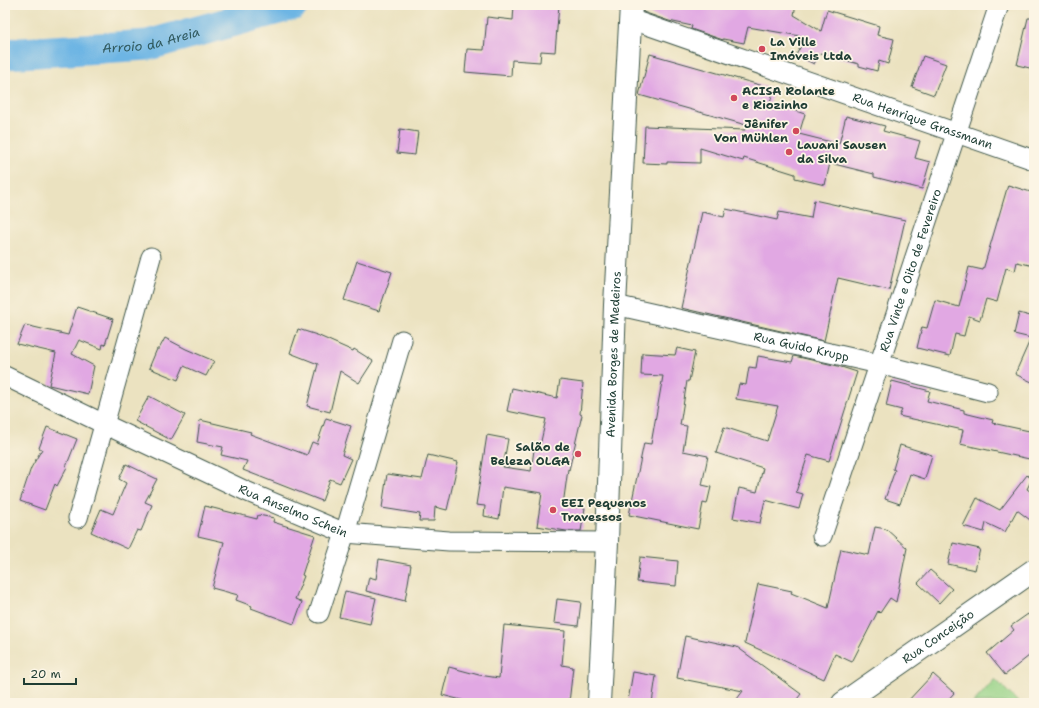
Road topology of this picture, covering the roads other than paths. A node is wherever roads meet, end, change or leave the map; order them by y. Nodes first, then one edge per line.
1 (999, 5) edge
2 (631, 12) edge
3 (957, 133) junction
4 (1034, 160) edge
5 (151, 257) dead end
6 (615, 305) junction
7 (402, 340) dead end
8 (879, 364) junction
9 (5, 376) edge
10 (988, 392) dead end
11 (104, 424) junction
12 (78, 518) dead end
13 (346, 533) junction
14 (822, 536) dead end
15 (607, 542) junction
16 (1034, 570) edge
17 (319, 612) dead end
18 (599, 703) edge
19 (843, 703) edge

1 - 3 street, Rua Vinte e Oito de Fevereiro
2 - 3 street, Rua Henrique Grassmann
2 - 6 main road, Avenida Borges de Medeiros
3 - 4 street, Rua Henrique Grassmann
3 - 8 street, Rua Vinte e Oito de Fevereiro
5 - 11 street
6 - 8 street, Rua Guido Krupp
6 - 15 main road, Avenida Borges de Medeiros
7 - 13 street
8 - 10 street, Rua Guido Krupp
8 - 14 street, Rua Vinte e Oito de Fevereiro
9 - 11 street, Rua Anselmo Schein
11 - 12 street
11 - 13 street, Rua Anselmo Schein
13 - 15 street, Rua Anselmo Schein
13 - 17 street
15 - 18 main road, Avenida Borges de Medeiros
16 - 19 main road, Rua Conceição

